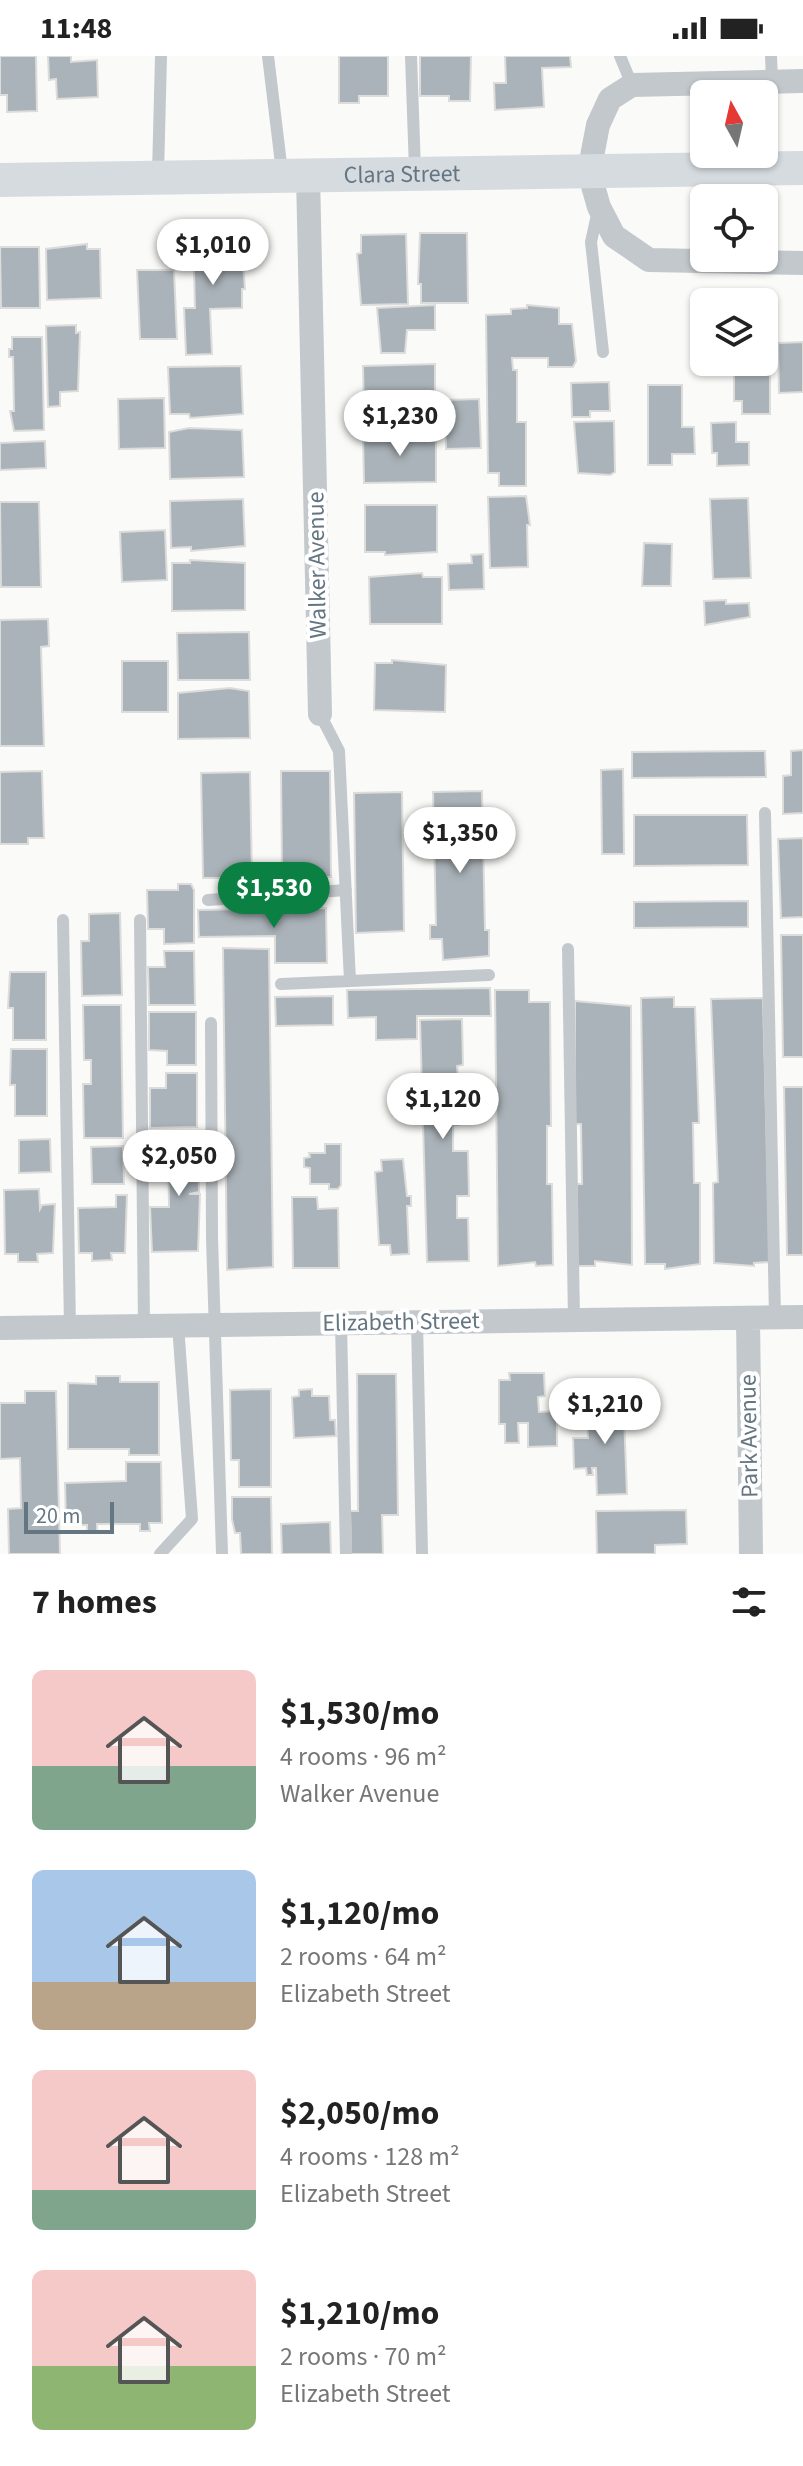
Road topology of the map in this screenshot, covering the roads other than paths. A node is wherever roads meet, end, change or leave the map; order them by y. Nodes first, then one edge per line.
1 (161, 56) edge
2 (268, 56) edge
3 (411, 56) edge
4 (620, 56) edge
5 (771, 56) edge
6 (772, 80) edge
7 (803, 81) edge
8 (778, 82) edge
9 (690, 84) edge
10 (632, 85) junction
11 (803, 168) edge
12 (589, 172) junction
13 (415, 174) junction
14 (295, 176) junction
15 (157, 177) junction
16 (0, 180) edge
17 (599, 207) junction
18 (803, 263) edge
19 (603, 352) dead end
20 (320, 714) joint
21 (765, 813) dead end
22 (346, 890) junction
23 (208, 900) dead end
24 (63, 920) dead end
25 (140, 920) dead end
26 (568, 949) dead end
27 (489, 975) dead end
28 (350, 981) junction
29 (281, 984) dead end
30 (211, 1023) dead end
31 (803, 1317) edge
32 (748, 1318) junction
33 (775, 1318) junction
34 (574, 1320) junction
35 (417, 1322) junction
36 (341, 1323) junction
37 (178, 1325) junction
38 (218, 1325) junction
39 (144, 1326) junction
40 (70, 1327) junction
41 (0, 1328) edge
42 (160, 1554) edge
43 (222, 1554) edge
44 (346, 1554) edge
45 (422, 1554) edge
46 (751, 1554) edge

1 - 15 lane
2 - 14 lane
3 - 13 lane
4 - 10 lane
5 - 6 lane
7 - 8 street
9 - 10 street
10 - 12 street
11 - 12 street, Clara Street
12 - 13 street, Clara Street
12 - 17 street
13 - 14 street, Clara Street
14 - 15 street, Clara Street
14 - 20 street, Walker Avenue
15 - 16 street, Clara Street
17 - 18 street
17 - 19 lane
20 - 22 lane
21 - 33 lane
22 - 23 lane
22 - 28 lane
24 - 40 lane
25 - 39 lane
26 - 34 lane
27 - 28 lane
28 - 29 lane
30 - 38 lane
31 - 33 street, Elizabeth Street
32 - 33 street, Elizabeth Street
32 - 34 street, Elizabeth Street
32 - 46 street, Park Avenue
34 - 35 street, Elizabeth Street
35 - 36 street, Elizabeth Street
35 - 45 lane
36 - 38 street, Elizabeth Street
36 - 44 lane
37 - 38 street, Elizabeth Street
37 - 39 street, Elizabeth Street
37 - 42 lane
38 - 43 lane
39 - 40 street, Elizabeth Street
40 - 41 street, Elizabeth Street

